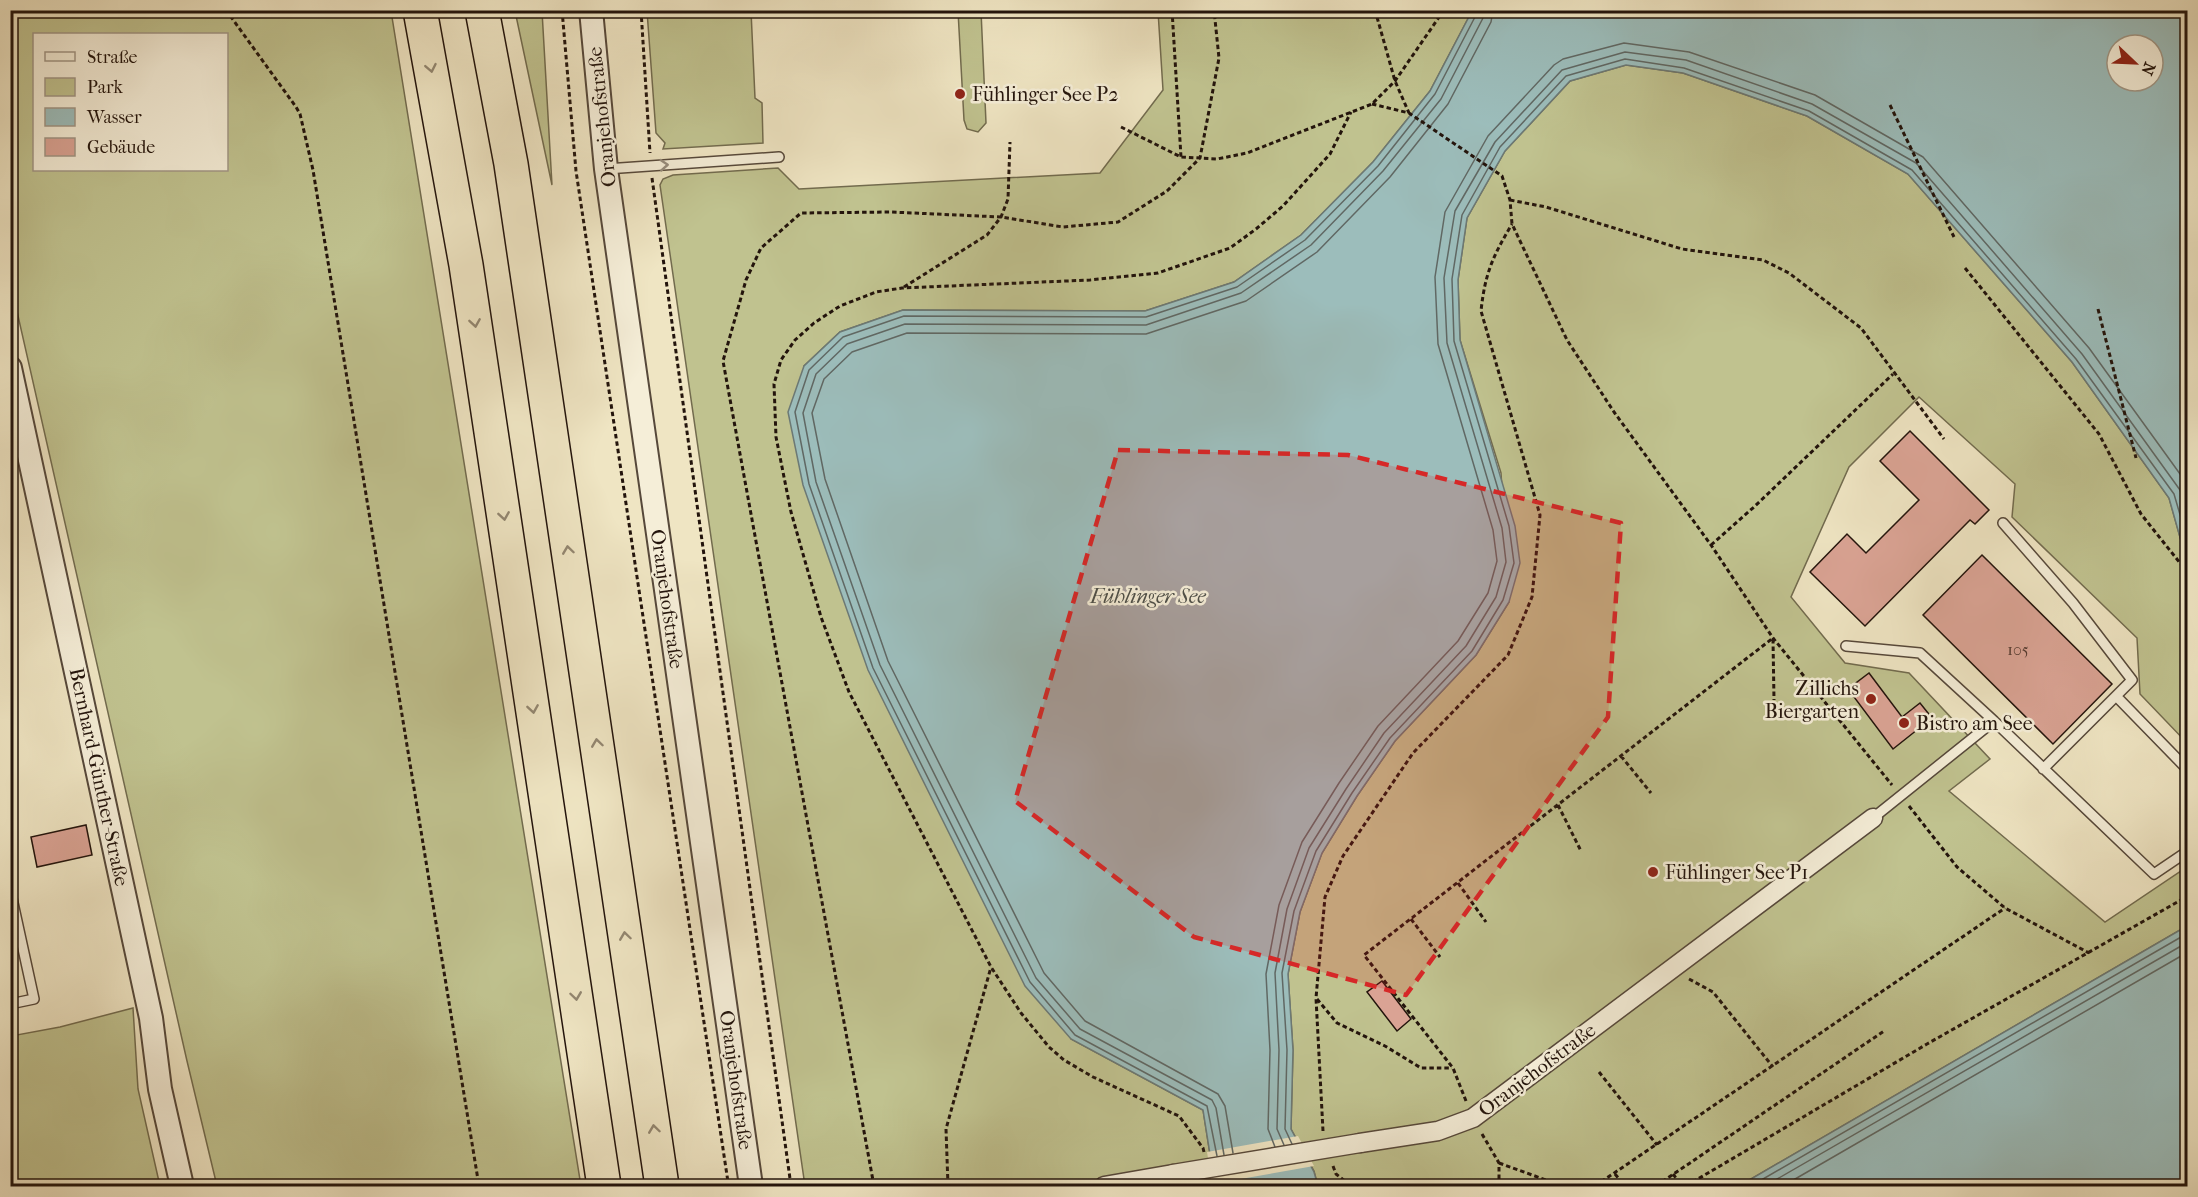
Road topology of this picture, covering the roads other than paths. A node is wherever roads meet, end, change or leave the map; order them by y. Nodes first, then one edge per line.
1 (420, 10) edge
2 (482, 10) edge
3 (591, 10) edge
4 (779, 157) dead end
5 (606, 169) junction
6 (10, 368) edge
7 (2003, 522) dead end
8 (1846, 646) dead end
9 (2116, 696) junction
10 (1994, 721) junction
11 (2043, 769) junction
12 (2187, 770) edge
13 (1873, 818) joint
14 (2187, 851) edge
15 (10, 889) edge
16 (10, 1004) edge
17 (182, 1186) edge
18 (604, 1186) edge
19 (662, 1186) edge
20 (751, 1186) edge
21 (1104, 1186) edge

1 -> 18 highway
19 -> 2 highway
3 - 5 street, Oranjehofstraße
5 -> 4 lane
5 - 20 street, Oranjehofstraße
6 - 17 street, Bernhard-Günther-Straße
7 - 9 lane
8 - 10 lane
9 - 11 lane
9 - 12 lane
10 - 11 lane
10 - 13 lane
11 - 14 lane
13 - 21 street, Oranjehofstraße, bridge
15 - 16 lane

